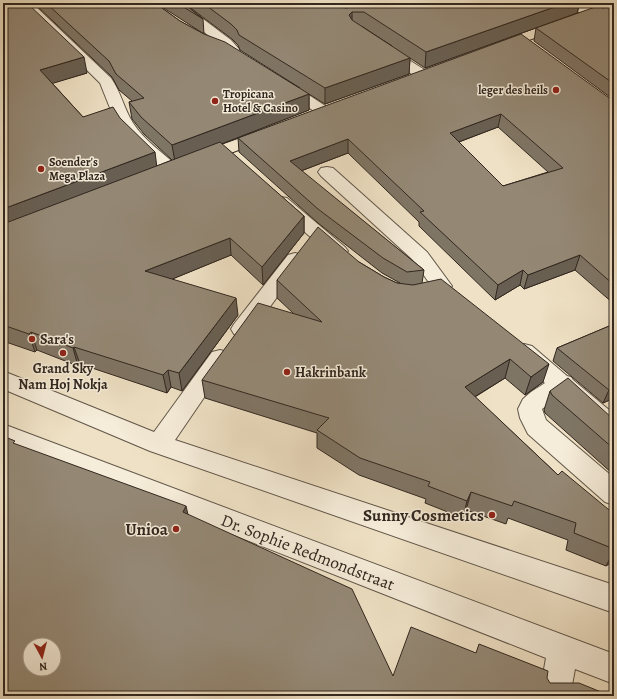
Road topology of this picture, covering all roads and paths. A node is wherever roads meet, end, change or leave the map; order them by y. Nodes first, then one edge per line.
1 (174, 3) edge
2 (575, 3) edge
3 (19, 4) edge
4 (614, 5) edge
5 (590, 13) junction
6 (195, 36) edge
7 (520, 39) junction
8 (375, 44) edge
9 (532, 48) edge
10 (485, 51) edge
11 (232, 53) junction
12 (246, 61) edge
13 (423, 75) edge
14 (272, 78) edge
15 (324, 112) edge
16 (281, 128) edge
17 (171, 170) junction
18 (327, 172) dead end
19 (156, 176) edge
20 (266, 188) edge
21 (316, 233) junction
22 (351, 261) edge
23 (423, 294) edge
24 (509, 339) edge
25 (3, 380) edge
26 (563, 383) junction
27 (614, 428) edge
28 (3, 434) edge
29 (159, 444) junction
30 (614, 494) edge
31 (614, 599) edge
32 (563, 650) junction
33 (614, 669) edge
34 (556, 692) edge

1 - 11 street
2 - 5 street
3 - 17 street
4 - 5 main road
5 - 7 main road
6 - 11 street
7 - 9 street
7 - 10 main road
8 - 13 street
11 - 12 street
14 - 15 street
16 - 17 main road
17 - 19 main road
18 - 23 street
20 - 21 street
21 - 22 street
21 - 29 street
24 - 26 street
25 - 29 street
26 - 27 street
26 - 30 street
28 - 32 street, Dr. Sophie Redmondstraat
29 - 31 street
32 - 33 street, Dr. Sophie Redmondstraat
32 - 34 street

